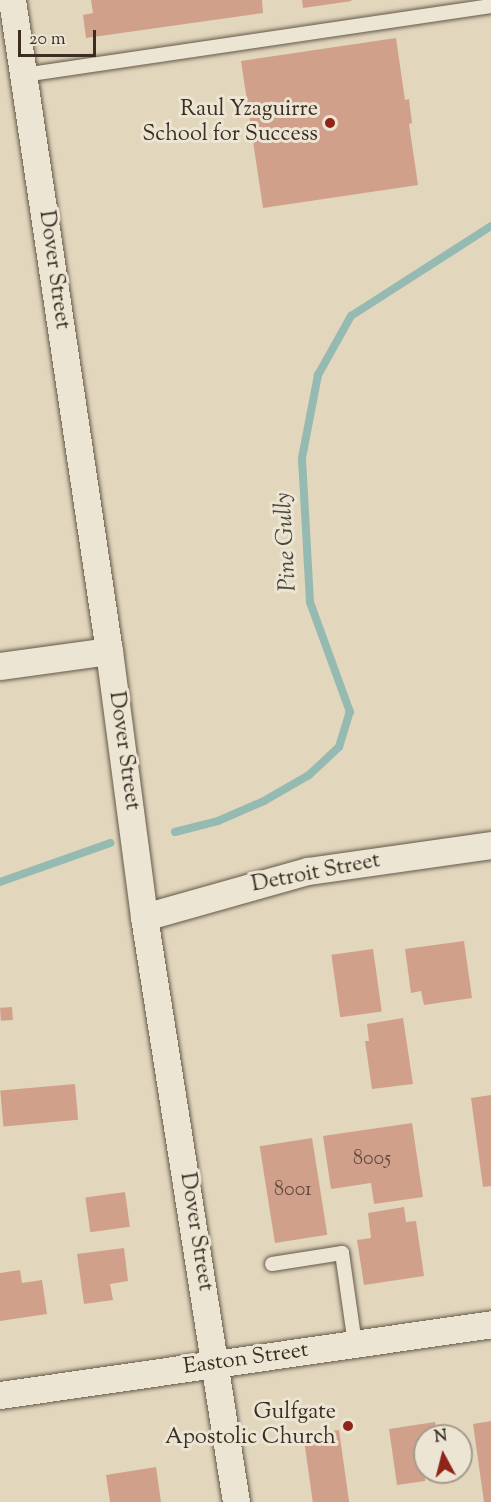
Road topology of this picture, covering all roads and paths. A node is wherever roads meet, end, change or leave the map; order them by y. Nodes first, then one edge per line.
1 (12, 0) edge
2 (491, 6) edge
3 (24, 75) junction
4 (109, 651) junction
5 (0, 666) edge
6 (491, 845) edge
7 (144, 918) junction
8 (272, 1264) dead end
9 (491, 1324) edge
10 (355, 1344) junction
11 (216, 1364) junction
12 (0, 1395) edge
13 (236, 1502) edge

1 - 3 street, Dover Street
2 - 3 lane
3 - 4 street, Dover Street
4 - 5 street
4 - 7 street, Dover Street
6 - 7 street, Detroit Street
7 - 11 street, Dover Street
8 - 10 lane
9 - 10 street, Easton Street
10 - 11 street, Easton Street
11 - 12 street, Easton Street
11 - 13 street, Dover Street

